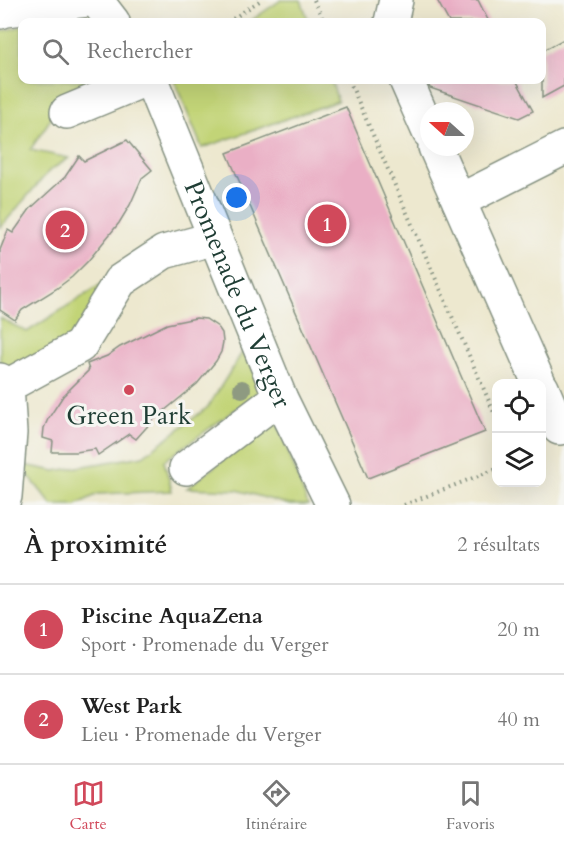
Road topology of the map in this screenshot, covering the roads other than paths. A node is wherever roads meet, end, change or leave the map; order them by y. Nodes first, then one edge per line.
1 (396, 0) edge
2 (80, 1) edge
3 (0, 12) edge
4 (107, 18) edge
5 (393, 18) edge
6 (134, 84) edge
7 (153, 84) edge
8 (408, 84) edge
9 (67, 112) dead end
10 (420, 112) edge
11 (564, 148) edge
12 (439, 156) edge
13 (459, 201) junction
14 (215, 238) junction
15 (537, 379) edge
16 (4, 383) edge
17 (280, 397) junction
18 (546, 397) edge
19 (564, 427) edge
20 (186, 468) dead end
21 (9, 502) edge
22 (333, 505) edge

1 - 5 street
2 - 3 street
2 - 4 street
6 - 9 street
7 - 14 street, Promenade du Verger
8 - 10 street
11 - 13 street
12 - 13 street
13 - 15 street
14 - 16 street
14 - 17 street, Promenade du Verger
16 - 21 street
17 - 20 street
17 - 22 street, Promenade du Verger
18 - 19 street

